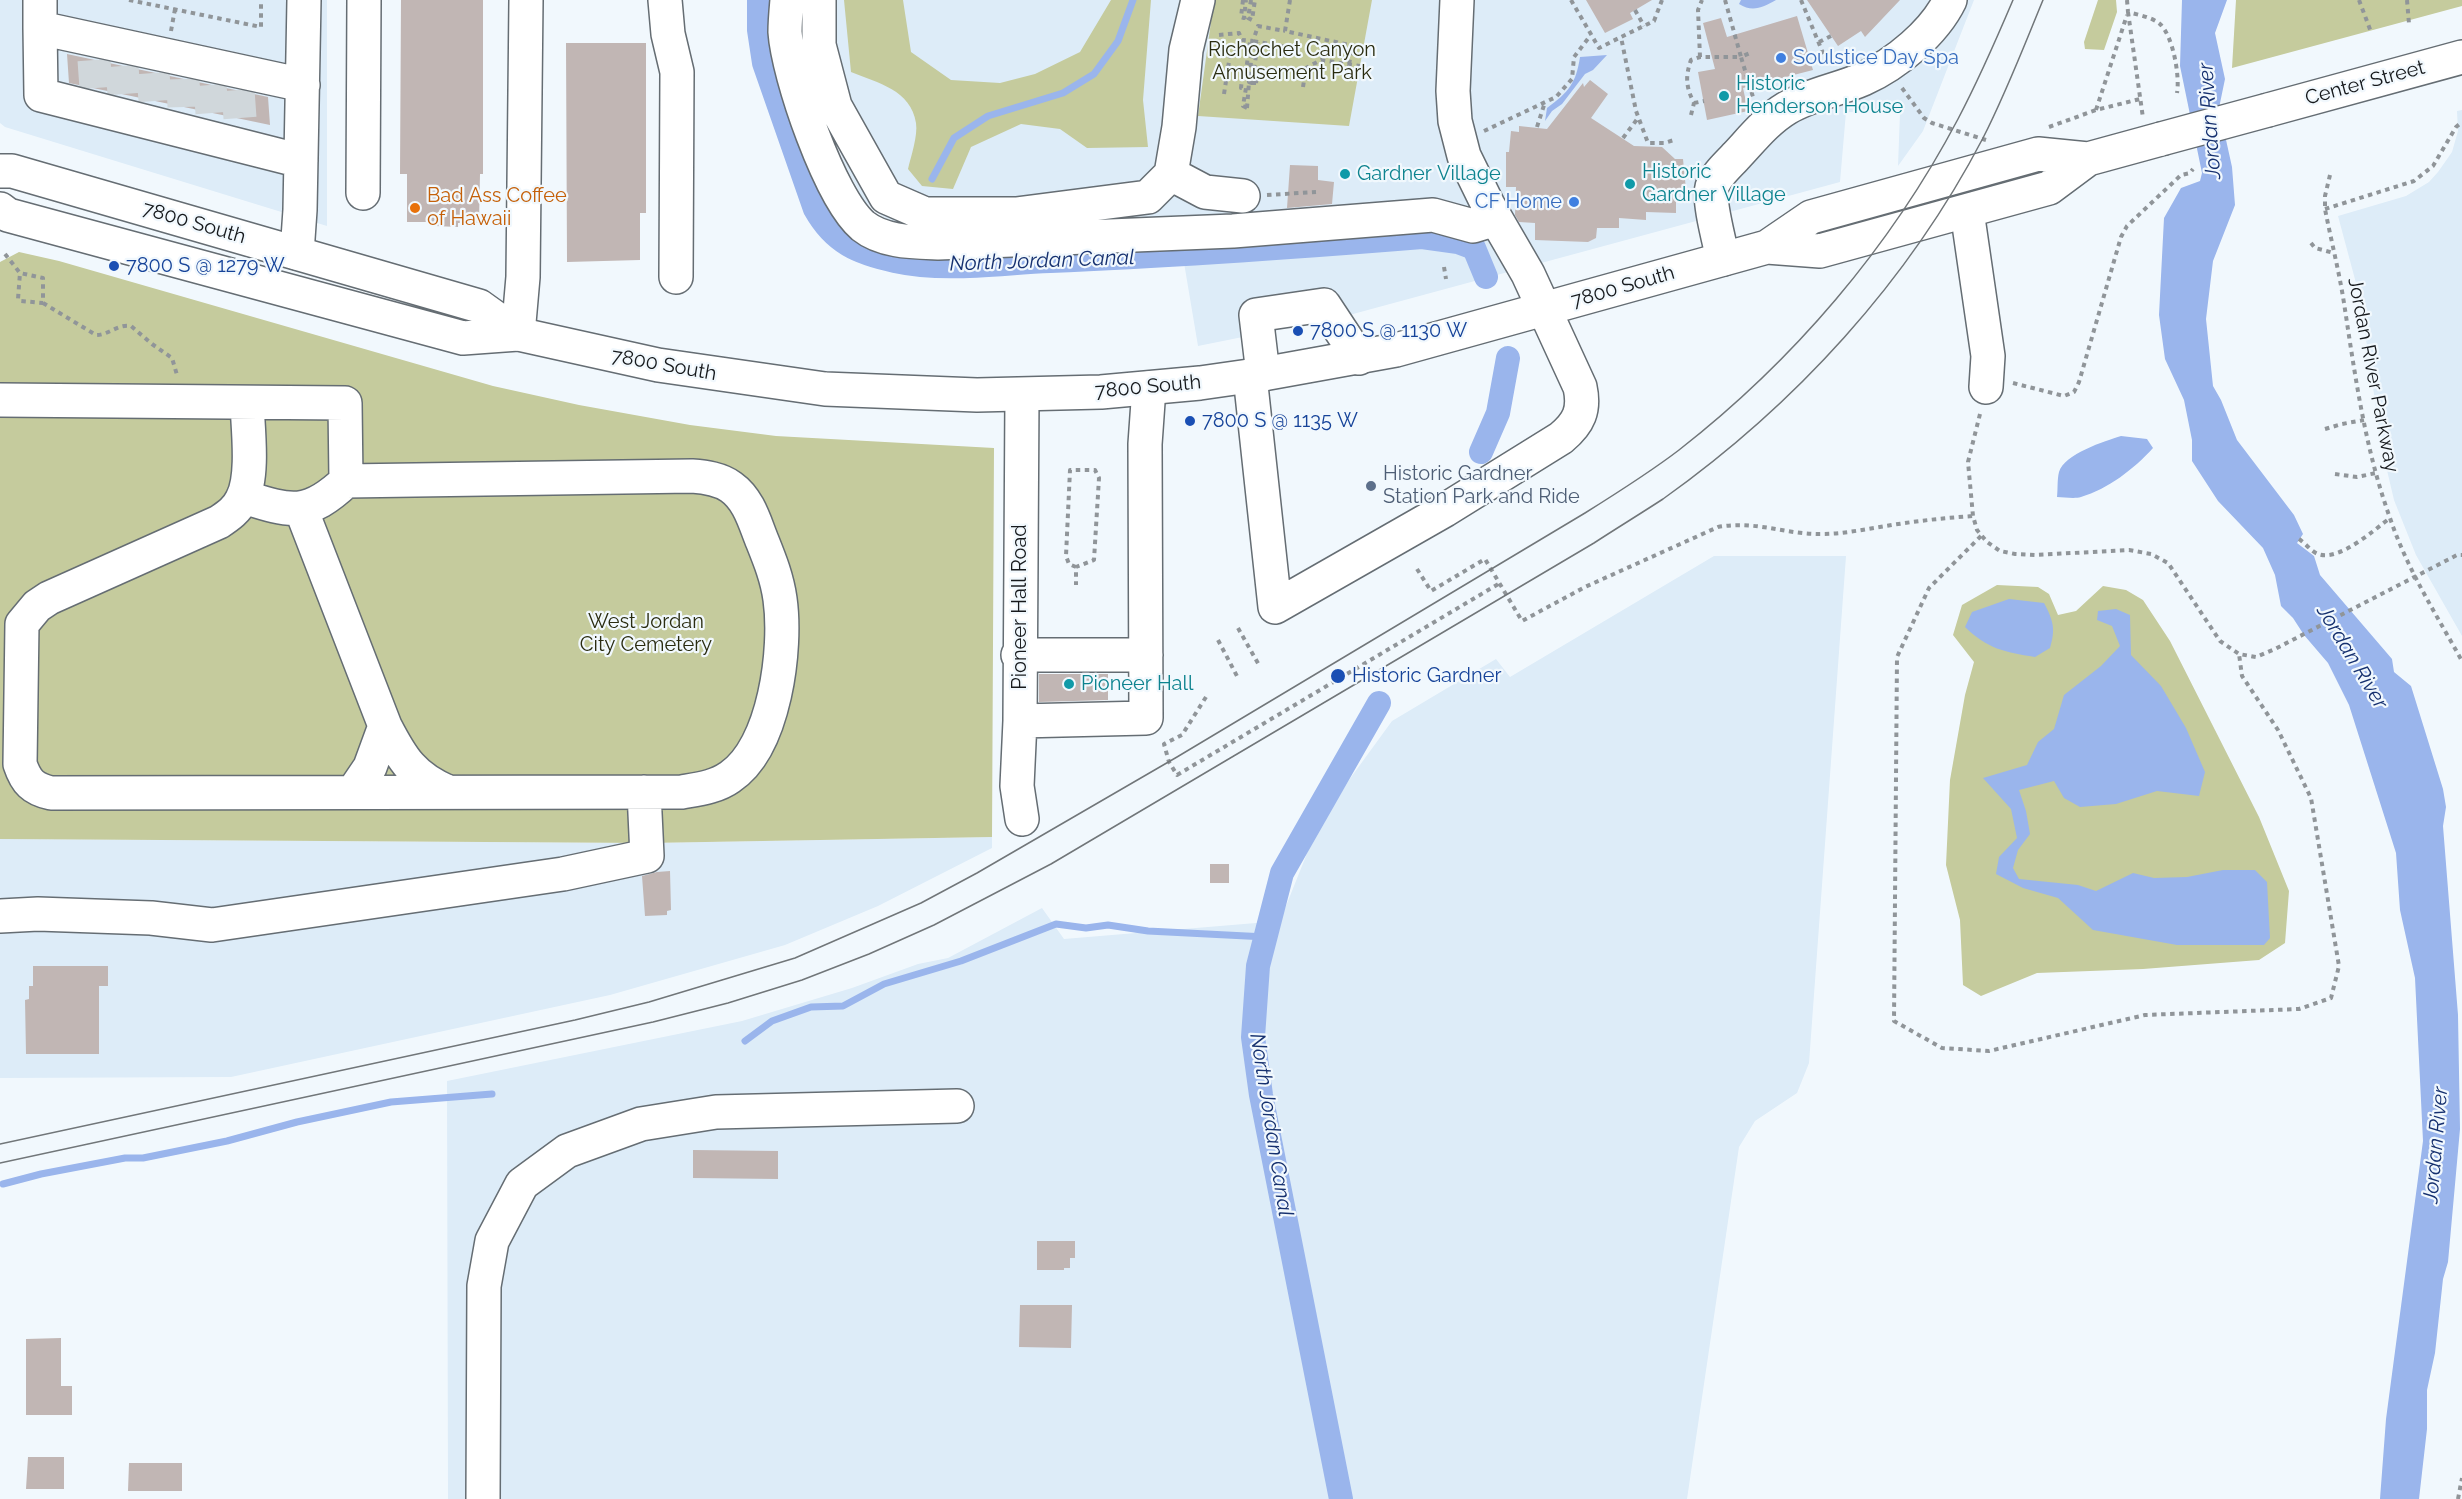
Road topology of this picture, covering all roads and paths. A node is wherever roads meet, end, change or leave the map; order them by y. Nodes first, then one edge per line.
1 (129, 0) edge
2 (261, 0) edge
3 (304, 0) edge
4 (364, 0) edge
5 (526, 0) edge
6 (665, 0) edge
7 (787, 0) edge
8 (819, 0) edge
9 (1198, 0) edge
10 (1290, 0) edge
11 (1457, 0) edge
12 (1571, 0) edge
13 (1662, 0) edge
14 (1702, 0) edge
15 (1725, 0) edge
16 (1801, 0) edge
17 (1950, 0) edge
18 (2127, 0) edge
19 (2359, 0) edge
20 (2407, 0) edge
21 (1635, 10) dead end
22 (2128, 12) junction
23 (40, 14) edge
24 (2409, 24) dead end
25 (1644, 26) junction
26 (1285, 31) junction
27 (2371, 32) dead end
28 (1189, 34) junction
29 (1590, 36) junction
30 (1831, 36) dead end
31 (1621, 37) junction
32 (1254, 42) junction
33 (1819, 42) junction
34 (1353, 45) junction
35 (1292, 48) dead end
36 (1363, 48) dead end
37 (1752, 52) dead end
38 (1700, 57) junction
39 (1741, 57) junction
40 (2462, 57) edge
41 (1826, 58) dead end
42 (1349, 64) junction
43 (1360, 66) dead end
44 (1887, 66) junction
45 (1257, 73) dead end
46 (1250, 82) junction
47 (303, 85) junction
48 (1303, 87) dead end
49 (168, 90) junction
50 (2177, 93) dead end
51 (1224, 94) dead end
52 (1753, 97) dead end
53 (2140, 99) junction
54 (1704, 101) dead end
55 (1545, 102) junction
56 (1694, 103) junction
57 (2096, 110) junction
58 (2268, 110) joint
59 (1691, 115) dead end
60 (1638, 117) junction
61 (2462, 122) edge
62 (1537, 127) dead end
63 (2044, 128) dead end
64 (1480, 136) dead end
65 (1623, 138) dead end
66 (1674, 140) dead end
67 (1989, 140) dead end
68 (2154, 141) junction
69 (2088, 159) junction
70 (301, 161) junction
71 (2193, 169) dead end
72 (0, 171) edge
73 (1171, 174) junction
74 (2330, 175) dead end
75 (1316, 192) dead end
76 (363, 193) dead end
77 (1243, 196) joint
78 (0, 209) edge
79 (2325, 209) junction
80 (1967, 211) junction
81 (1496, 219) junction
82 (2311, 243) dead end
83 (1767, 247) junction
84 (297, 253) junction
85 (2334, 253) junction
86 (5, 254) dead end
87 (1723, 259) junction
88 (1444, 267) dead end
89 (20, 273) junction
90 (676, 277) dead end
91 (1446, 279) dead end
92 (43, 303) junction
93 (1544, 309) junction
94 (518, 334) junction
95 (1359, 358) junction
96 (1256, 375) junction
97 (178, 379) dead end
98 (1986, 387) junction
99 (1149, 388) junction
100 (1022, 395) junction
101 (0, 400) edge
102 (247, 404) junction
103 (2364, 420) junction
104 (2325, 429) dead end
105 (2376, 473) junction
106 (2335, 474) dead end
107 (346, 481) junction
108 (244, 497) junction
109 (301, 509) junction
110 (1973, 516) junction
111 (2390, 518) junction
112 (1982, 536) junction
113 (2299, 539) dead end
114 (2462, 555) edge
115 (1076, 567) junction
116 (1417, 568) dead end
117 (2415, 578) junction
118 (1500, 583) junction
119 (1076, 585) dead end
120 (1238, 628) dead end
121 (1218, 640) dead end
122 (2239, 654) junction
123 (1018, 655) junction
124 (1146, 655) junction
125 (2462, 661) edge
126 (1259, 665) dead end
127 (1238, 678) dead end
128 (1206, 697) dead end
129 (1020, 722) junction
130 (385, 726) junction
131 (352, 792) junction
132 (449, 792) junction
133 (644, 792) junction
134 (1022, 819) dead end
135 (0, 916) edge
136 (957, 1106) dead end
137 (2462, 1478) edge
138 (483, 1499) edge
139 (2458, 1499) edge

1 - 2 path
3 - 47 main road
4 - 76 main road
5 - 94 main road
6 - 90 main road
7 - 81 main road
8 - 73 main road
9 - 28 main road
10 - 26 path
11 - 81 main road
12 - 29 path
13 - 25 path
14 - 38 path
15 - 39 path
16 - 33 path
17 - 44 main road
18 - 22 path
19 - 27 path
20 - 24 path
21 - 25 path
22 - 50 path
22 - 53 path
22 - 57 path
23 - 49 main road
23 - 49 main road
25 - 31 path
26 - 32 path
26 - 34 path
28 - 32 path
28 - 73 main road
29 - 31 path
29 - 55 path
30 - 33 path
31 - 60 path
32 - 35 path
32 - 46 path
32 - 46 path
32 - 51 path
33 - 41 path
34 - 36 path
34 - 42 path
37 - 39 path
38 - 39 path
38 - 56 path
39 - 52 path
40 - 58 main road, Center Street
42 - 43 path
42 - 48 path
44 - 67 path
44 - 87 main road
45 - 46 path
47 - 49 main road
47 - 70 main road
49 - 70 main road
53 - 57 path
53 - 68 path
54 - 56 path
55 - 62 path
55 - 64 path
56 - 59 path
57 - 63 path
58 - 68 main road, 7800 South, bridge
60 - 65 path
60 - 66 path
61 - 79 path
68 - 69 main road, 7800 South
69 - 80 main road, 7800 South
69 - 83 main road, 7800 South
70 - 84 main road
71 - 98 path
72 - 84 main road, 7800 South
73 - 77 main road
74 - 79 path, Jordan River Parkway
75 - 77 path
78 - 94 main road, 7800 South
79 - 85 path, Jordan River Parkway
80 - 83 main road, 7800 South
80 - 98 main road
81 - 93 main road
82 - 85 path
83 - 87 main road, 7800 South
84 - 94 main road, 7800 South
85 - 103 path, Jordan River Parkway
86 - 89 path
87 - 93 main road, 7800 South
88 - 91 path
89 - 92 path
89 - 92 path
92 - 97 path
93 - 95 main road, 7800 South
93 - 96 main road
94 - 100 main road, 7800 South
95 - 96 main road, 7800 South
95 - 96 main road
96 - 99 main road, 7800 South
98 - 110 path
99 - 100 main road, 7800 South
99 - 124 main road
100 - 123 main road, Pioneer Hall Road
101 - 102 main road
102 - 107 main road
102 - 108 main road
103 - 104 path
103 - 105 path, Jordan River Parkway
105 - 106 path
105 - 111 path, Jordan River Parkway
107 - 109 main road
107 - 133 main road
108 - 109 main road
108 - 131 main road
109 - 130 main road
110 - 112 path
110 - 118 path
111 - 113 path
111 - 117 path, Jordan River Parkway
112 - 122 path
112 - 122 path
114 - 117 path
115 - 115 path
115 - 119 path
116 - 118 path
117 - 122 path
117 - 125 path, Jordan River Parkway
118 - 128 path
120 - 126 path
121 - 127 path
123 - 124 main road
123 - 129 main road, Pioneer Hall Road
124 - 129 main road
129 - 134 main road, Pioneer Hall Road
130 - 131 main road
130 - 132 main road
131 - 132 main road
132 - 133 main road
133 - 135 main road
136 - 138 main road
137 - 139 path

